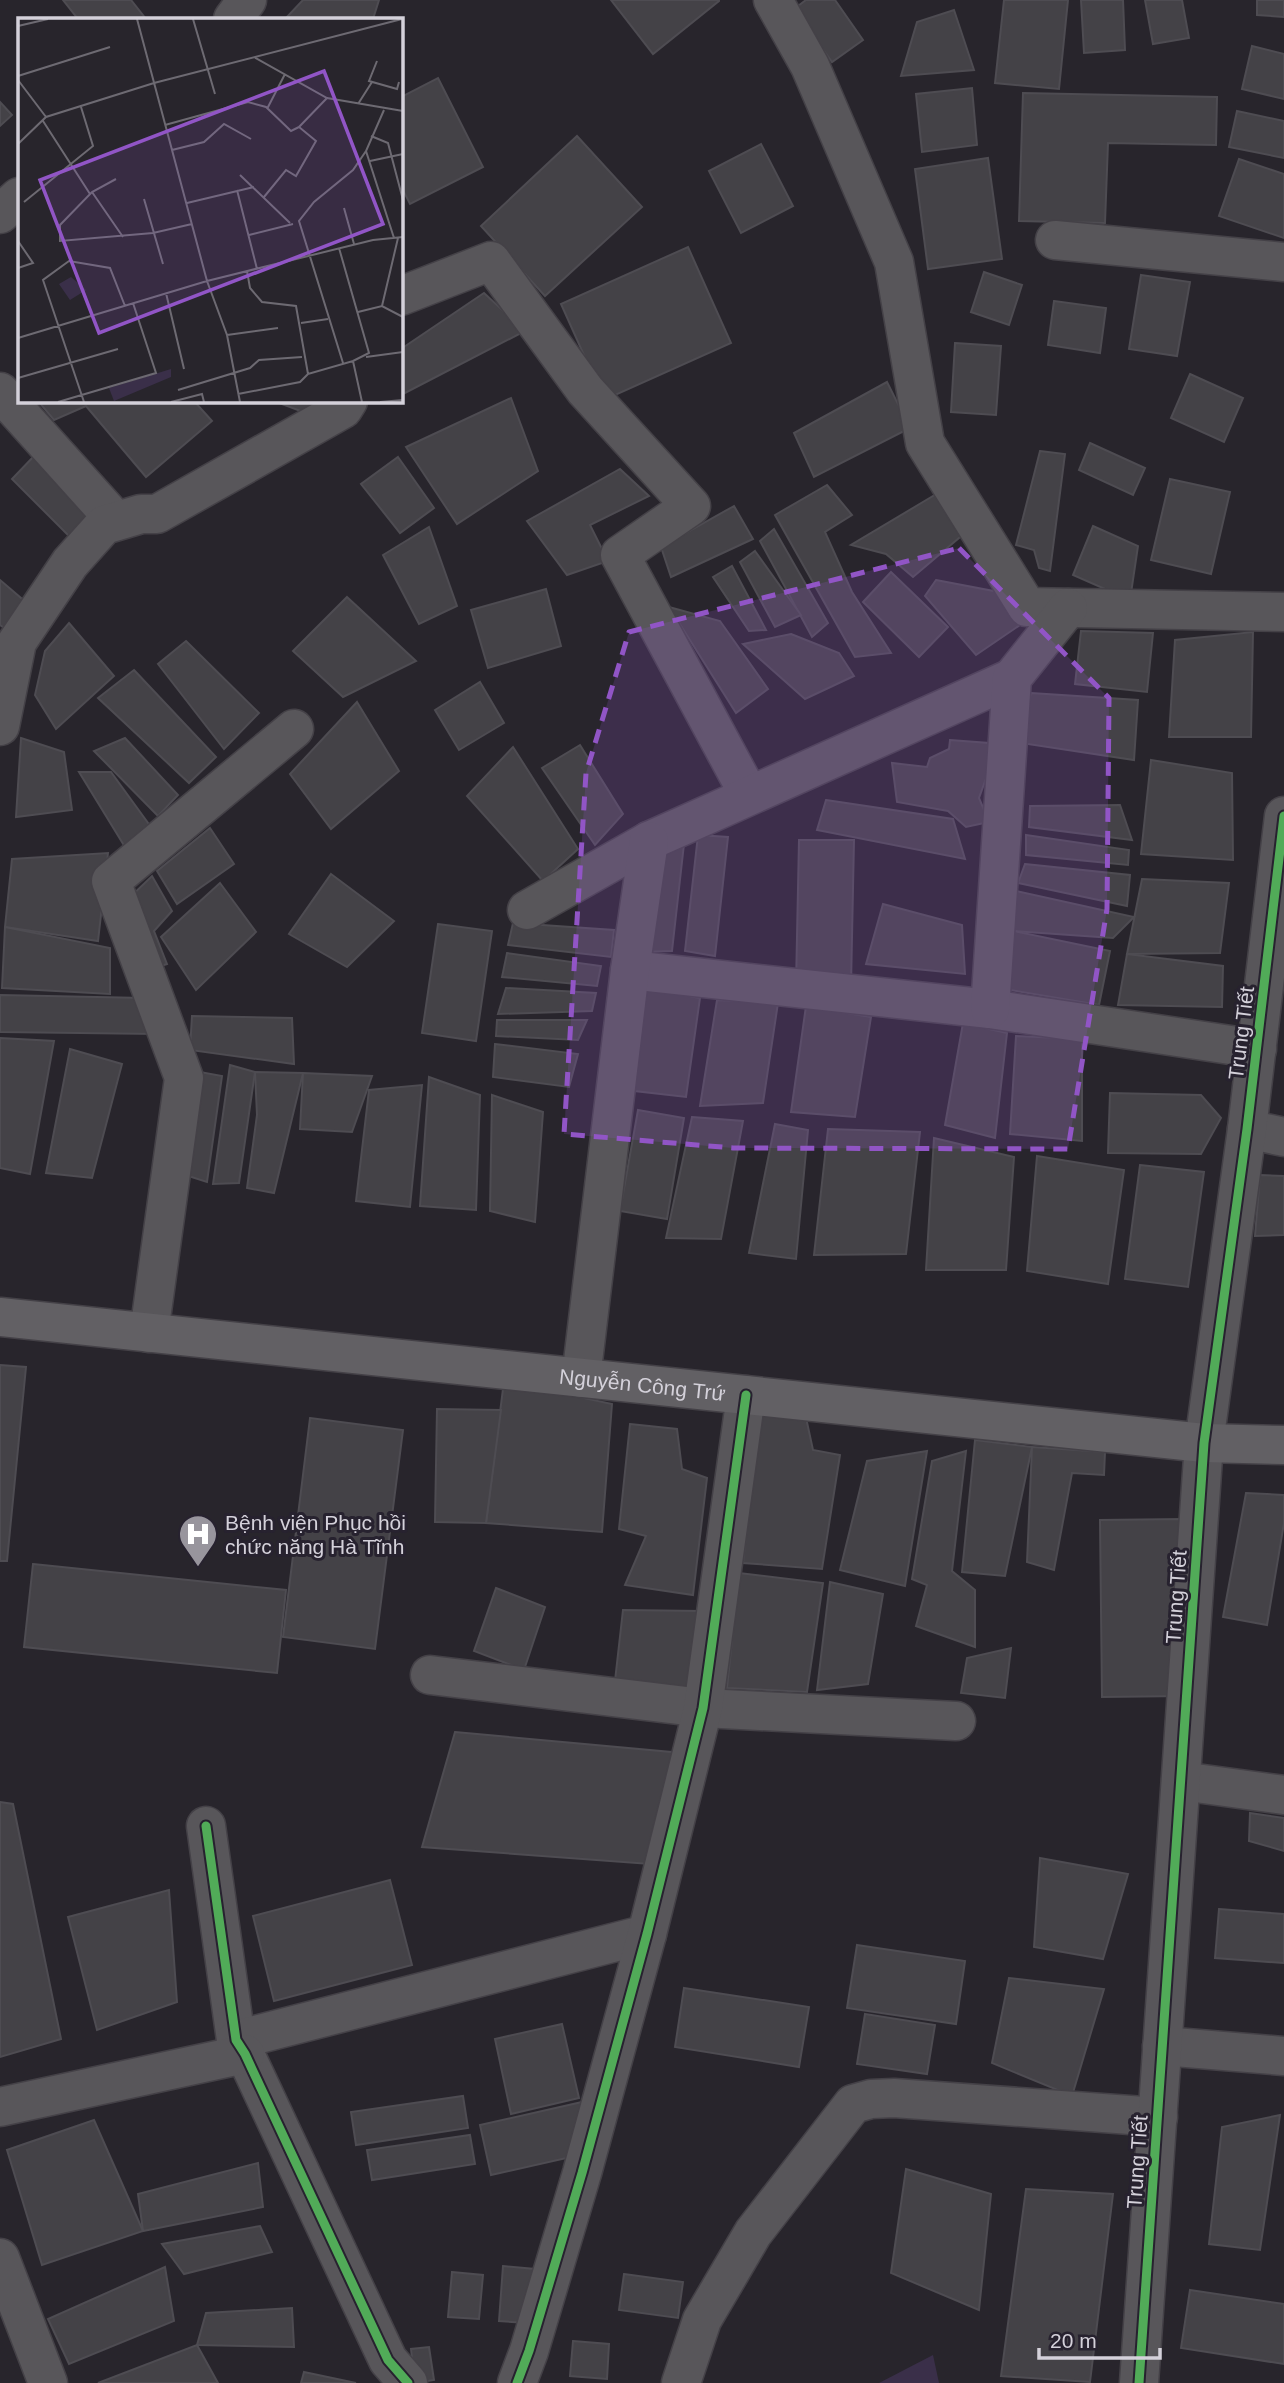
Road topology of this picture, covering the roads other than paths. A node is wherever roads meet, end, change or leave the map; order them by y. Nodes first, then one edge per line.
1 (247, 0) edge
2 (773, 0) edge
3 (234, 18) edge
4 (18, 198) edge
5 (0, 214) edge
6 (1055, 240) dead end
7 (1284, 262) edge
8 (402, 296) edge
9 (0, 392) edge
10 (347, 402) edge
11 (117, 521) junction
12 (1068, 608) junction
13 (1284, 612) edge
14 (1012, 678) junction
15 (0, 726) edge
16 (295, 729) dead end
17 (749, 795) junction
18 (1284, 816) edge
19 (649, 841) junction
20 (527, 910) dead end
21 (630, 970) junction
22 (990, 1009) junction
23 (1257, 1049) junction
24 (1247, 1129) junction
25 (1284, 1137) edge
26 (0, 1317) edge
27 (149, 1333) junction
28 (582, 1378) junction
29 (746, 1395) junction
30 (1205, 1443) junction
31 (1284, 1445) edge
32 (430, 1675) dead end
33 (704, 1708) junction
34 (956, 1721) dead end
35 (1181, 1781) junction
36 (1284, 1795) edge
37 (206, 1826) dead end
38 (646, 1934) junction
39 (1163, 2046) junction
40 (240, 2047) junction
41 (1284, 2056) edge
42 (0, 2107) edge
43 (1158, 2117) junction
44 (0, 2258) edge
45 (48, 2383) edge
46 (408, 2383) edge
47 (517, 2383) edge
48 (681, 2383) edge
49 (1139, 2383) edge

1 - 3 street
2 - 12 street
4 - 5 street
6 - 7 street
8 - 17 street
9 - 11 street
10 - 11 street
11 - 15 street
12 - 13 street
12 - 14 street
14 - 17 street
14 - 22 street
16 - 27 street
17 - 19 street
18 - 23 street, Trung Tiết
19 - 20 street
19 - 21 street
21 - 22 street
21 - 28 street
22 - 23 street
23 - 24 street, Trung Tiết
24 - 25 street
24 - 30 street, Trung Tiết
26 - 27 main road, Nguyễn Công Trứ
27 - 28 main road, Nguyễn Công Trứ
28 - 29 main road, Nguyễn Công Trứ
29 - 30 main road, Nguyễn Công Trứ
29 - 33 street
30 - 31 main road, Nguyễn Công Trứ
30 - 35 street, Trung Tiết
32 - 33 street
33 - 34 street
33 - 38 street
35 - 36 street
35 - 39 street, Trung Tiết
37 - 40 street
38 - 40 street
38 - 47 street
39 - 41 street
39 - 43 street, Trung Tiết
40 - 42 street
40 - 46 street
43 - 48 street
43 - 49 street, Trung Tiết
44 - 45 street

